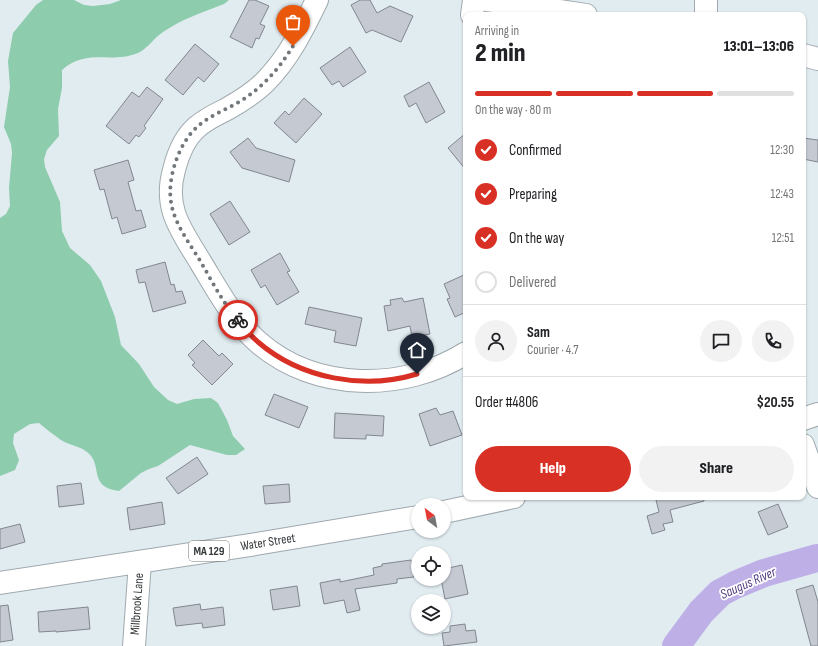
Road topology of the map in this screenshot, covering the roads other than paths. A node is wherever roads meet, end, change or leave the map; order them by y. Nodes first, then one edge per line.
1 (316, 0) edge
2 (474, 0) edge
3 (487, 0) edge
4 (706, 0) edge
5 (472, 12) edge
6 (566, 12) edge
7 (706, 12) edge
8 (806, 56) edge
9 (818, 59) edge
10 (463, 355) edge
11 (818, 414) edge
12 (806, 418) edge
13 (806, 453) edge
14 (818, 487) edge
15 (500, 500) edge
16 (451, 510) edge
17 (411, 518) edge
18 (140, 562) junction
19 (0, 583) edge
20 (134, 646) edge

1 - 10 street
2 - 5 street
3 - 6 street
4 - 7 street
8 - 9 street
11 - 12 street
13 - 14 street
15 - 16 street
17 - 18 street, Water Street / MA 129
18 - 19 street, Water Street / MA 129
18 - 20 street, Millbrook Lane

